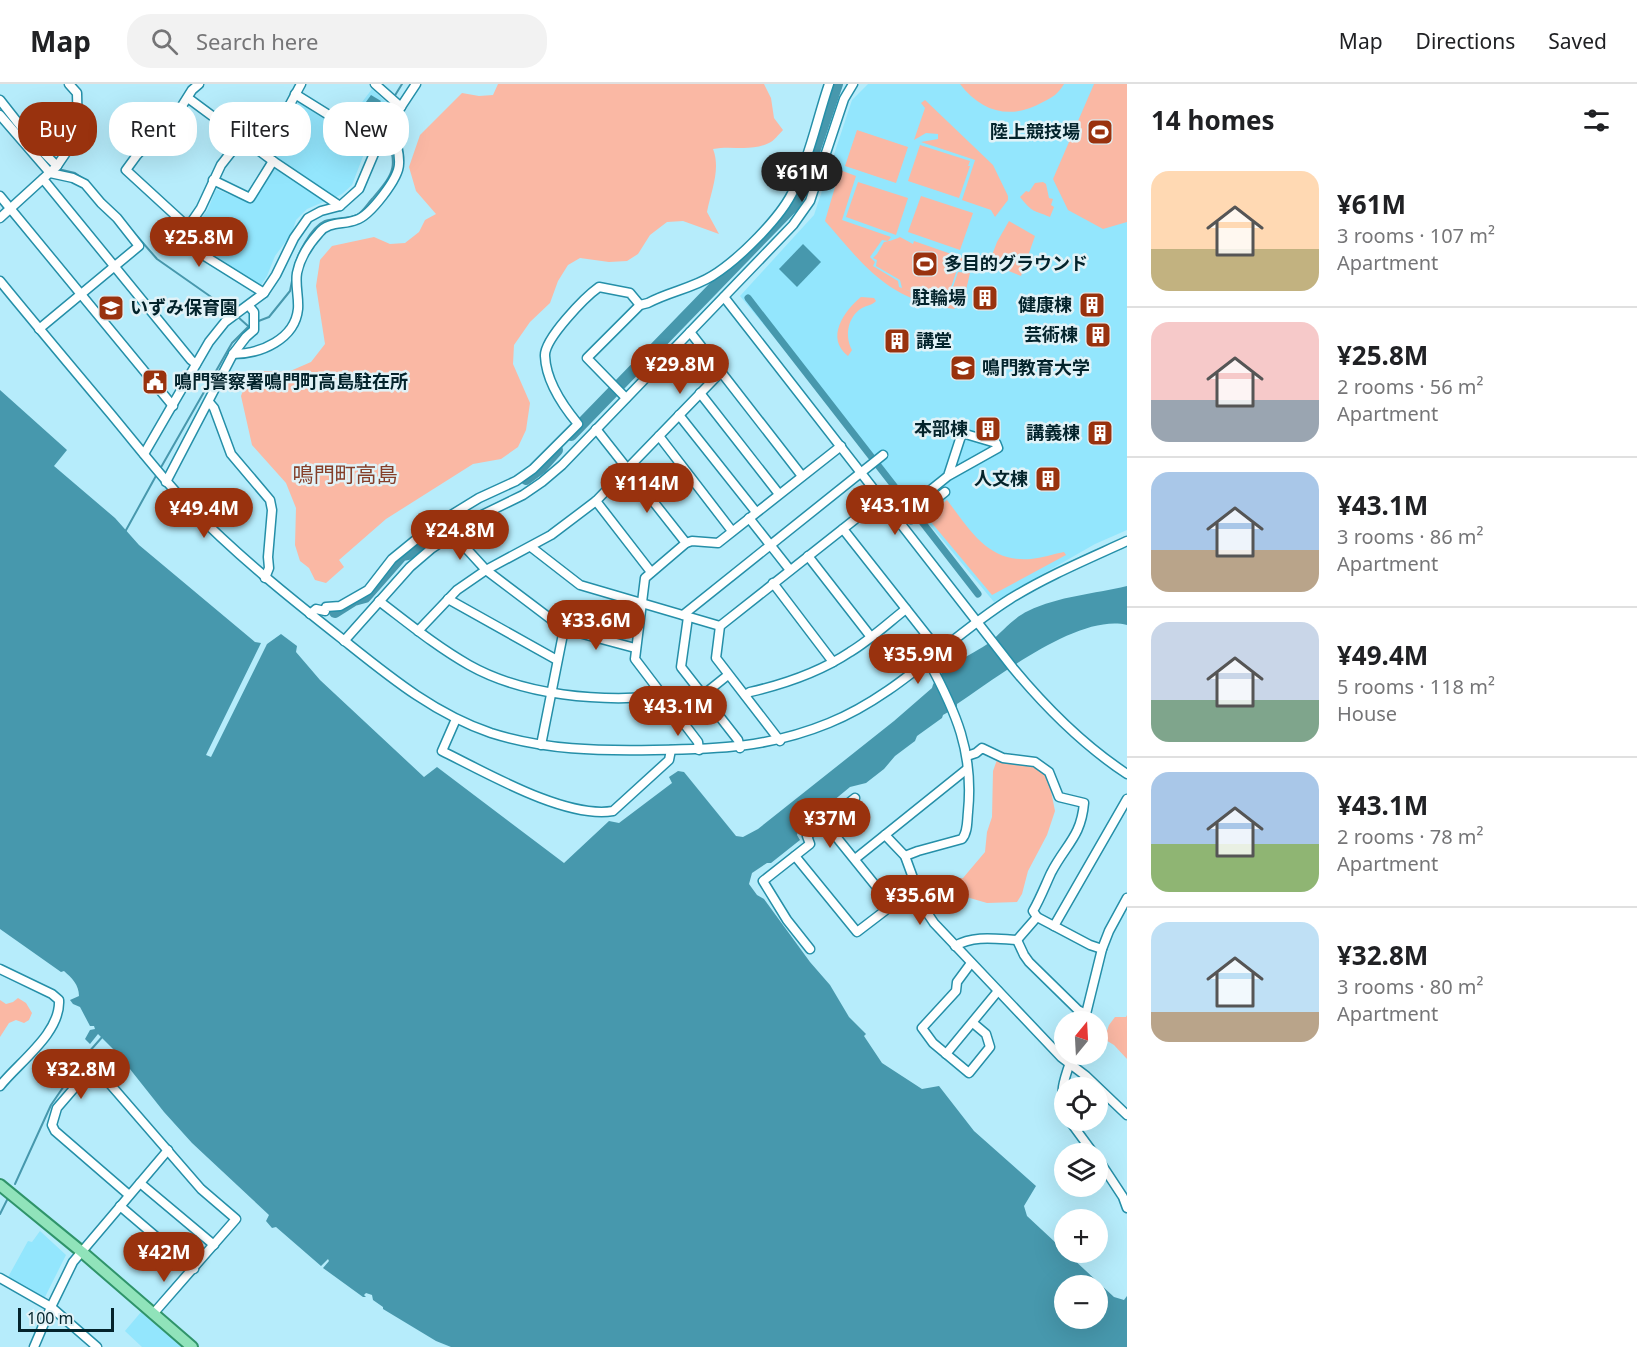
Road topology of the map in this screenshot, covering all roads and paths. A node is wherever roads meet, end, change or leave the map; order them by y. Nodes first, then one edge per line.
1 (69, 84) edge
2 (199, 84) edge
3 (301, 84) edge
4 (375, 84) edge
5 (416, 84) edge
6 (829, 84) edge
7 (853, 84) edge
8 (296, 94) junction
9 (188, 98) junction
10 (0, 100) edge
11 (292, 102) edge
12 (395, 102) edge
13 (404, 102) edge
14 (323, 111) edge
15 (209, 113) edge
16 (0, 115) edge
17 (228, 156) edge
18 (267, 156) edge
19 (372, 156) edge
20 (399, 156) edge
21 (273, 161) junction
22 (57, 166) junction
23 (46, 176) junction
24 (213, 180) junction
25 (0, 196) edge
26 (340, 206) junction
27 (11, 209) junction
28 (0, 218) edge
29 (187, 226) junction
30 (114, 267) junction
31 (0, 281) edge
32 (264, 293) junction
33 (80, 295) junction
34 (724, 297) junction
35 (640, 305) junction
36 (245, 308) junction
37 (39, 329) junction
38 (690, 332) junction
39 (233, 354) junction
40 (196, 364) junction
41 (721, 372) junction
42 (620, 392) junction
43 (700, 393) junction
44 (209, 402) junction
45 (173, 406) junction
46 (679, 415) junction
47 (596, 429) junction
48 (659, 436) junction
49 (841, 446) junction
50 (144, 454) junction
51 (882, 456) dead end
52 (628, 468) junction
53 (865, 469) junction
54 (802, 476) junction
55 (948, 476) junction
56 (165, 481) junction
57 (945, 492) dead end
58 (779, 495) junction
59 (882, 498) junction
60 (596, 501) junction
61 (906, 510) junction
62 (752, 515) junction
63 (897, 517) junction
64 (843, 529) junction
65 (732, 531) junction
66 (453, 534) junction
67 (1127, 541) edge
68 (686, 543) junction
69 (769, 545) junction
70 (531, 547) junction
71 (808, 556) junction
72 (486, 570) junction
73 (790, 570) junction
74 (651, 572) junction
75 (265, 578) junction
76 (773, 583) junction
77 (448, 599) junction
78 (380, 601) junction
79 (641, 603) junction
80 (906, 609) junction
81 (311, 615) junction
82 (686, 616) junction
83 (978, 621) junction
84 (720, 626) junction
85 (564, 629) junction
86 (418, 631) junction
87 (871, 637) junction
88 (344, 641) junction
89 (635, 648) junction
90 (940, 652) junction
91 (557, 660) junction
92 (928, 660) junction
93 (833, 662) junction
94 (728, 675) junction
95 (551, 692) junction
96 (704, 695) junction
97 (745, 695) junction
98 (662, 696) junction
99 (678, 715) junction
100 (456, 719) junction
101 (780, 741) junction
102 (541, 745) junction
103 (740, 748) junction
104 (671, 750) junction
105 (699, 750) junction
106 (967, 756) junction
107 (967, 769) junction
108 (1127, 774) edge
109 (855, 798) dead end
110 (1127, 799) edge
111 (825, 823) junction
112 (885, 835) junction
113 (795, 856) junction
114 (905, 856) junction
115 (855, 859) junction
116 (916, 887) junction
117 (1127, 898) edge
118 (892, 906) junction
119 (1037, 917) junction
120 (1054, 926) junction
121 (1017, 940) junction
122 (955, 946) junction
123 (810, 949) dead end
124 (1102, 949) junction
125 (971, 963) junction
126 (0, 969) edge
127 (998, 991) junction
128 (1079, 1011) edge
129 (1087, 1011) edge
130 (973, 1023) junction
131 (1054, 1050) edge
132 (946, 1054) junction
133 (1071, 1065) edge
134 (0, 1086) edge
135 (1127, 1115) edge
136 (168, 1150) junction
137 (1108, 1173) edge
138 (140, 1183) junction
139 (0, 1185) edge
140 (129, 1195) junction
141 (1125, 1196) edge
142 (120, 1206) junction
143 (1127, 1208) edge
144 (214, 1245) junction
145 (82, 1252) junction
146 (194, 1269) junction
147 (0, 1278) edge
148 (51, 1307) junction
149 (153, 1314) junction
150 (34, 1347) edge
151 (97, 1347) edge
152 (192, 1347) edge

1 - 22 street
2 - 9 street
3 - 8 street
4 - 12 street
5 - 13 street
6 - 35 street
7 - 34 street
8 - 11 street
8 - 14 street
9 - 15 street
9 - 29 street
10 - 22 street
16 - 23 street
17 - 24 street
18 - 21 street
19 - 26 street
20 - 39 street
21 - 24 street
21 - 26 street
22 - 23 street
23 - 27 street
23 - 30 street
23 - 30 street
24 - 29 street
25 - 27 street
26 - 32 street
27 - 28 street
27 - 33 street
29 - 32 street
30 - 33 street
30 - 40 street
31 - 37 street
32 - 36 street
33 - 37 street
33 - 45 street
34 - 38 street
34 - 49 street
35 - 42 street
35 - 81 street
36 - 39 street
36 - 40 street
37 - 50 street
38 - 41 street
38 - 42 street
39 - 44 street
40 - 45 street
41 - 43 street
41 - 54 street
42 - 47 street
43 - 46 street
43 - 58 street
44 - 56 street
44 - 75 street
45 - 50 street
46 - 48 street
46 - 62 street
47 - 52 street
47 - 66 street
48 - 52 street
48 - 65 street
49 - 53 street
49 - 54 street
50 - 56 street
51 - 53 street
52 - 60 street
52 - 68 street
53 - 59 street
53 - 69 street
54 - 58 street
55 - 55 street
55 - 61 street
56 - 75 street
57 - 61 street
58 - 62 street
59 - 63 street
59 - 64 street
60 - 70 street
60 - 74 street
61 - 63 street
62 - 65 street
62 - 69 street
63 - 83 street
64 - 71 street
64 - 80 street
65 - 68 street
66 - 72 street
66 - 78 street
67 - 83 street
68 - 74 street
69 - 73 street
69 - 82 street
70 - 72 street
70 - 79 street
71 - 73 street
71 - 87 street
72 - 77 street
72 - 85 street
73 - 76 street
74 - 79 street
75 - 81 street
76 - 84 street
76 - 93 street
77 - 86 street
77 - 91 street
78 - 86 street
78 - 88 street
79 - 82 street
79 - 89 street
80 - 87 street
80 - 90 street
81 - 88 street
82 - 84 street
82 - 96 street
83 - 90 street
83 - 108 street
84 - 94 street
85 - 89 street
85 - 91 street
86 - 95 street
87 - 93 street
88 - 100 street
89 - 98 street
90 - 92 street
91 - 95 street
92 - 101 street
92 - 106 street
93 - 97 street
94 - 96 street
94 - 97 street
95 - 98 street
95 - 102 street
96 - 99 street
96 - 103 street
97 - 101 street
98 - 99 street
99 - 105 street
100 - 102 street
100 - 104 street
101 - 103 street
102 - 104 street
103 - 105 street
104 - 105 street
106 - 107 street
106 - 119 street
107 - 112 street
107 - 114 street
109 - 111 street
110 - 120 street
111 - 113 street
111 - 115 street
112 - 114 street
112 - 115 street
113 - 118 street
113 - 123 street
114 - 116 street
115 - 118 street
116 - 118 street
116 - 122 street
117 - 124 street
119 - 120 street
119 - 121 street
120 - 124 street
121 - 122 street
121 - 128 street
122 - 125 street
124 - 129 street
125 - 127 street
125 - 132 street
126 - 134 street
127 - 130 street
127 - 131 street
130 - 132 street
130 - 132 street
133 - 135 street
136 - 138 street
136 - 140 street
136 - 144 street
137 - 141 street
138 - 140 street
138 - 144 street
139 - 145 main road
140 - 142 street
141 - 143 street
142 - 145 street
142 - 146 street
144 - 146 street
145 - 148 street
145 - 149 main road
146 - 149 street
147 - 148 street
148 - 150 street
148 - 151 street
149 - 152 main road

